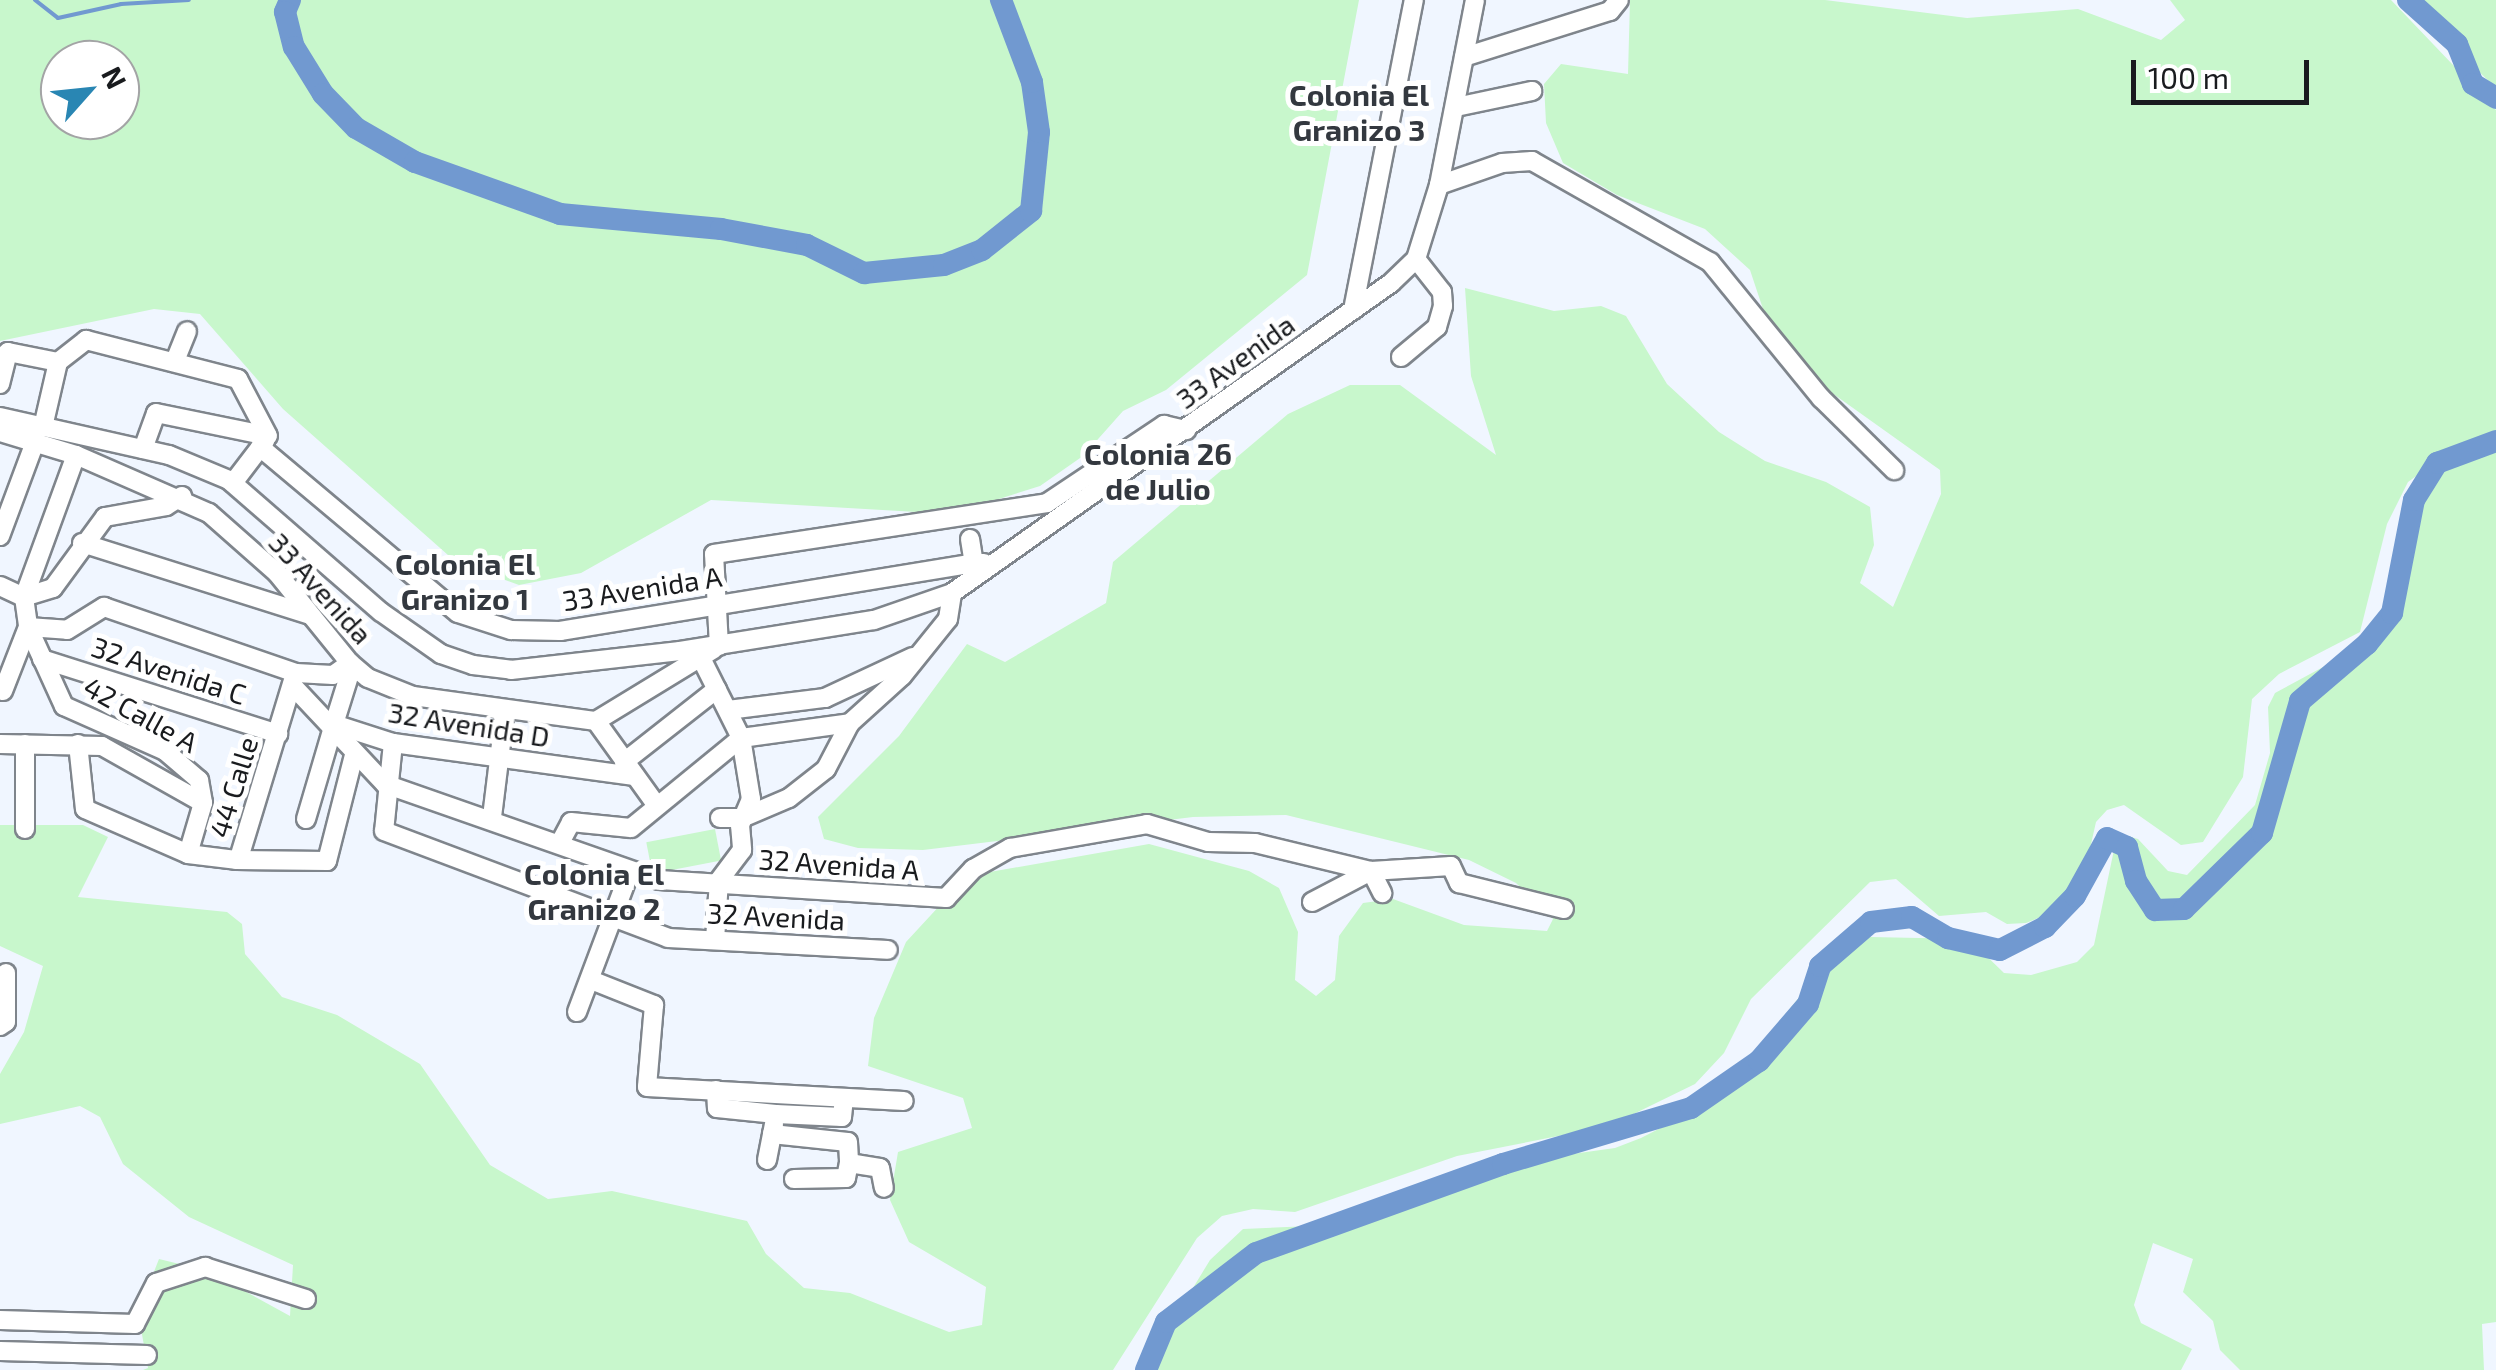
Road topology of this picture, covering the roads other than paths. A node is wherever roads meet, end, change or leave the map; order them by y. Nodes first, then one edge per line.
1 (1414, 0) edge
2 (1475, 0) edge
3 (1619, 0) edge
4 (1464, 57) junction
5 (1532, 91) dead end
6 (1456, 107) junction
7 (1439, 185) junction
8 (1416, 259) junction
9 (1353, 310) junction
10 (186, 330) dead end
11 (1401, 357) dead end
12 (175, 361) junction
13 (58, 362) junction
14 (0, 384) edge
15 (0, 417) edge
16 (1186, 430) junction
17 (0, 432) edge
18 (39, 434) junction
19 (264, 441) junction
20 (144, 450) junction
21 (76, 455) junction
22 (1894, 470) dead end
23 (233, 482) junction
24 (182, 496) junction
25 (0, 536) edge
26 (970, 538) dead end
27 (82, 544) junction
28 (994, 562) junction
29 (974, 563) junction
30 (0, 586) edge
31 (952, 593) junction
32 (24, 598) junction
33 (716, 604) junction
34 (312, 616) junction
35 (28, 627) junction
36 (719, 646) junction
37 (922, 652) junction
38 (42, 658) junction
39 (689, 659) junction
40 (347, 666) junction
41 (294, 679) junction
42 (717, 690) junction
43 (3, 691) dead end
44 (728, 710) junction
45 (505, 711) junction
46 (596, 721) junction
47 (850, 723) junction
48 (334, 724) junction
49 (112, 728) junction
50 (278, 734) junction
51 (741, 738) junction
52 (393, 743) junction
53 (0, 744) edge
54 (25, 744) junction
55 (78, 744) junction
56 (105, 747) junction
57 (354, 755) junction
58 (498, 759) junction
59 (629, 769) junction
60 (385, 784) junction
61 (203, 803) junction
62 (655, 803) junction
63 (492, 817) junction
64 (306, 818) dead end
65 (720, 818) dead end
66 (742, 818) junction
67 (610, 828) junction
68 (24, 830) dead end
69 (561, 841) junction
70 (188, 854) junction
71 (240, 858) junction
72 (606, 860) junction
73 (1371, 871) junction
74 (629, 874) junction
75 (719, 881) junction
76 (1382, 893) dead end
77 (1312, 902) dead end
78 (1564, 909) dead end
79 (610, 919) junction
80 (715, 940) junction
81 (888, 950) dead end
82 (6, 973) dead end
83 (591, 980) junction
84 (577, 1012) dead end
85 (2, 1025) edge
86 (716, 1090) junction
87 (844, 1098) junction
88 (904, 1101) dead end
89 (776, 1114) junction
90 (772, 1134) junction
91 (767, 1160) dead end
92 (849, 1163) junction
93 (794, 1179) dead end
94 (884, 1188) dead end
95 (306, 1300) dead end
96 (0, 1320) edge
97 (1, 1351) edge
98 (147, 1355) dead end

1 - 9 street
2 - 4 street
3 - 4 street
4 - 6 street
5 - 6 street
6 - 7 street
7 - 8 street
7 - 22 street
8 - 9 street, 33 Avenida
8 - 11 street
9 - 16 street, 33 Avenida
10 - 12 street
12 - 13 street
12 - 19 street
13 - 14 street
13 - 18 street
15 - 18 street, 33 Avenida
16 - 28 street, 33 Avenida
16 - 33 street
17 - 18 street, 33 Avenida
18 - 20 street, 33 Avenida
18 - 21 street, 33 Avenida
18 - 25 street
19 - 20 street
19 - 23 street
19 - 33 street, 33 Avenida A
20 - 23 street, 33 Avenida
21 - 24 street, 33 Avenida
21 - 32 street, 42 Calle A
23 - 39 street, 33 Avenida
24 - 27 street
24 - 34 street, 33 Avenida
26 - 29 street
27 - 32 street
27 - 34 street
28 - 29 street, 33 Avenida A
28 - 31 street, 33 Avenida
29 - 33 street, 33 Avenida A
30 - 32 street
31 - 36 street, 33 Avenida
31 - 37 street
32 - 35 street, 42 Calle A
33 - 36 street
34 - 40 street, 33 Avenida
35 - 38 street, 42 Calle A
35 - 41 street
35 - 43 street
36 - 39 street, 33 Avenida
37 - 44 street
37 - 47 street
38 - 49 street, 42 Calle A
38 - 50 street, 32 Avenida C
39 - 42 street
39 - 46 street, 33 Avenida
40 - 41 street
40 - 45 street, 33 Avenida
40 - 48 street
41 - 48 street
41 - 50 street, 44 Calle
42 - 44 street
42 - 59 street
44 - 51 street
45 - 46 street, 33 Avenida
45 - 58 street
46 - 59 street
47 - 51 street
47 - 66 street
48 - 52 street, 32 Avenida D
48 - 57 street
48 - 64 street
49 - 56 street
49 - 61 street, 42 Calle A
50 - 71 street, 44 Calle
51 - 62 street
51 - 66 street
52 - 58 street, 32 Avenida D
52 - 60 street
53 - 54 street
54 - 55 street
54 - 68 street
55 - 56 street
55 - 70 street, 42 Calle A
56 - 61 street
57 - 60 street
57 - 71 street
58 - 59 street, 32 Avenida D
58 - 63 street
59 - 62 street
60 - 63 street, 32 Avenida A
60 - 79 street, 32 Avenida
61 - 70 street
62 - 67 street
63 - 69 street, 32 Avenida A
65 - 66 street
66 - 75 street
67 - 69 street
67 - 72 street
69 - 72 street, 32 Avenida A
70 - 71 street
72 - 74 street, 32 Avenida A
73 - 75 street, 32 Avenida A
73 - 76 street
73 - 77 street
73 - 78 street, 32 Avenida A
74 - 75 street, 32 Avenida A
74 - 79 street
75 - 80 street
79 - 80 street, 32 Avenida
79 - 83 street
80 - 81 street, 32 Avenida
82 - 85 street
83 - 84 street
83 - 86 street
86 - 87 street
86 - 89 street
87 - 88 street
87 - 89 street
89 - 90 street
90 - 91 street
90 - 92 street
92 - 93 street
92 - 94 street
95 - 96 street
96 - 97 street
97 - 98 street

